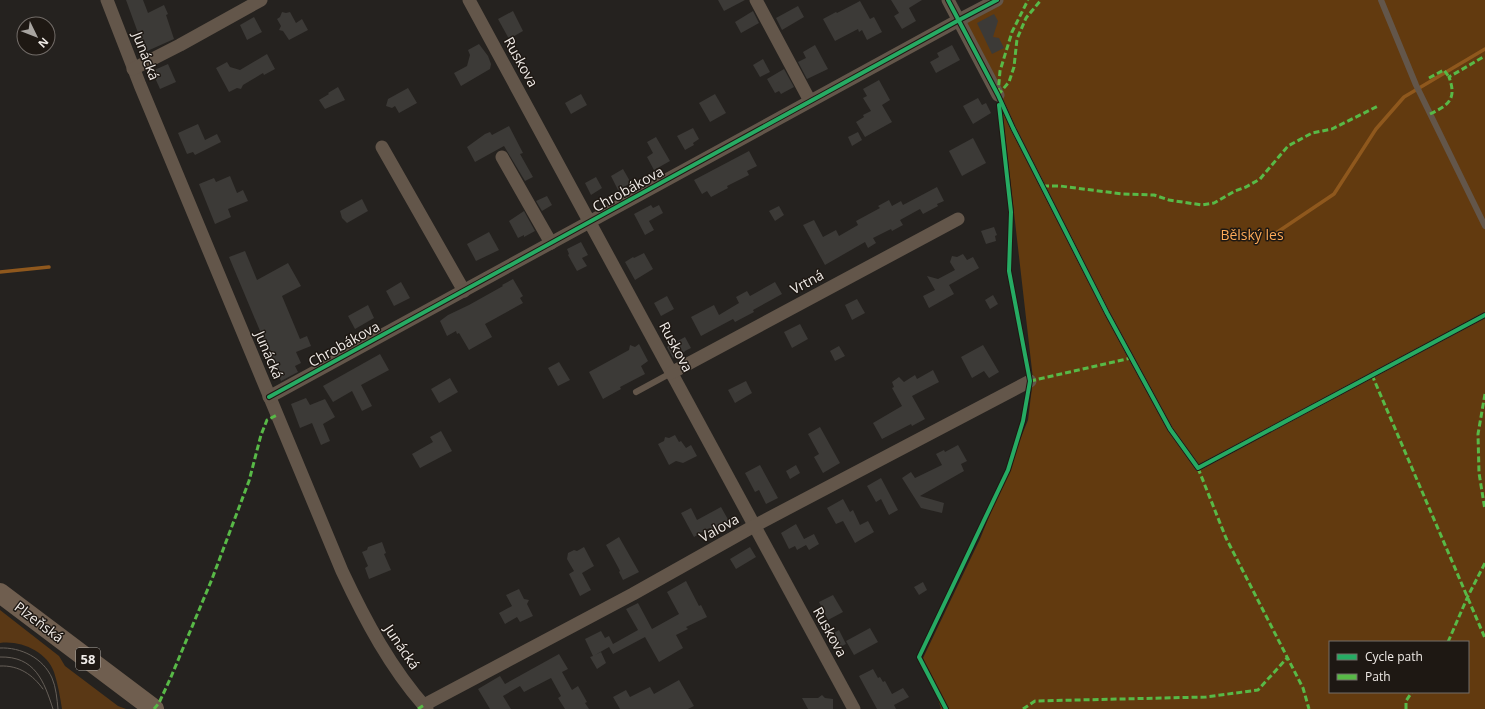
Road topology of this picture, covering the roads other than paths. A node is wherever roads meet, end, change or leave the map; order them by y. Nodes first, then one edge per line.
1 (107, 0) edge
2 (261, 0) edge
3 (468, 0) edge
4 (756, 0) edge
5 (948, 0) edge
6 (997, 0) edge
7 (1381, 0) edge
8 (959, 20) junction
9 (133, 69) junction
10 (998, 95) joint
11 (810, 101) junction
12 (382, 147) dead end
13 (502, 157) dead end
14 (958, 219) dead end
15 (590, 222) junction
16 (1485, 226) edge
17 (551, 243) junction
18 (464, 291) junction
19 (1485, 316) edge
20 (671, 373) junction
21 (1030, 381) dead end
22 (636, 392) dead end
23 (269, 397) junction
24 (754, 526) junction
25 (0, 593) edge
26 (22, 609) junction
27 (425, 707) edge
28 (142, 709) edge
29 (154, 709) edge
30 (854, 709) edge

1 - 9 street, Junácká
2 - 9 street
3 - 15 street, Ruskova
4 - 11 street
5 - 8 street
6 - 8 street, Chrobákova
7 - 16 lane
8 - 10 street
8 - 11 street, Chrobákova
9 - 23 street, Junácká
10 - 19 lane
11 - 15 street, Chrobákova
12 - 18 street
13 - 17 street
14 - 20 street, Vrtná
15 - 17 street, Chrobákova
15 - 20 street, Ruskova
17 - 18 street, Chrobákova
18 - 23 street, Chrobákova
20 - 22 lane
20 - 24 street, Ruskova
21 - 24 street, Valova
23 - 27 street, Junácká
24 - 27 street, Valova
24 - 30 street, Ruskova
25 - 26 main road, Plzeňská / 58
26 - 28 street
26 - 29 main road, Plzeňská / 58

